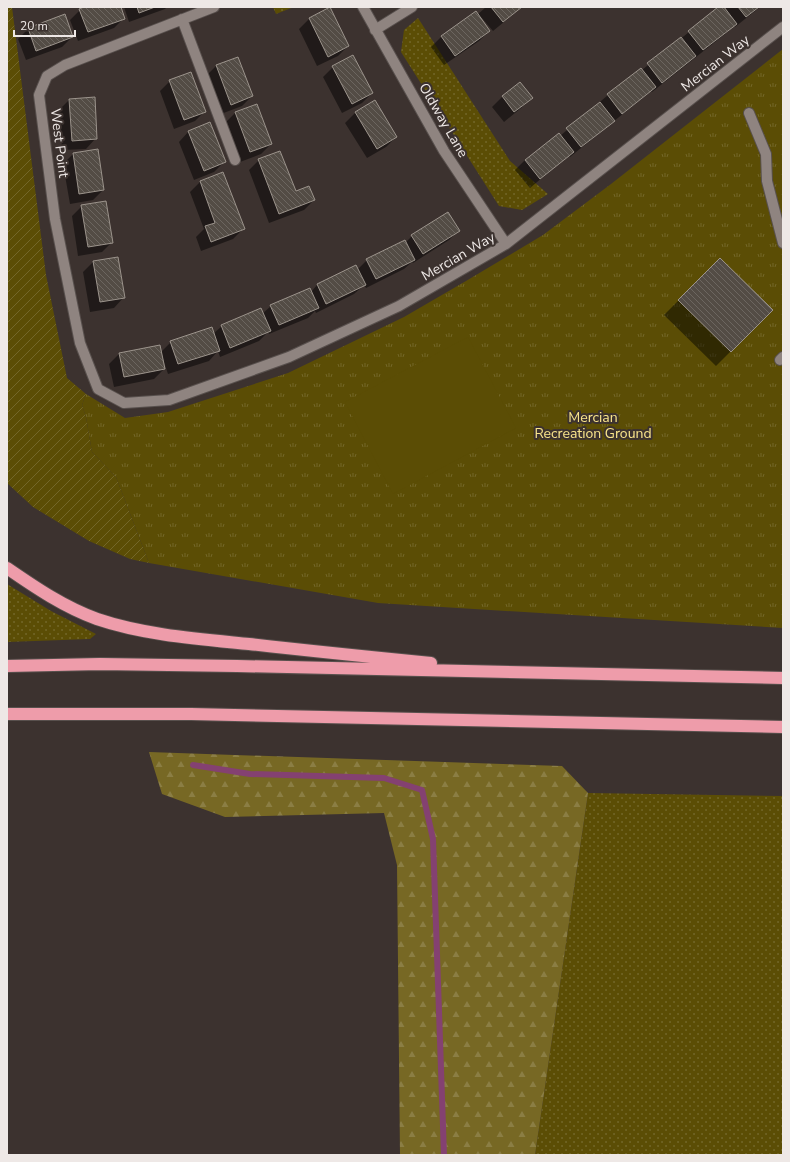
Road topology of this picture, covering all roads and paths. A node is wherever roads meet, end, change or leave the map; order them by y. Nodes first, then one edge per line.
1 (214, 7) edge
2 (363, 7) edge
3 (412, 7) edge
4 (182, 19) junction
5 (783, 26) edge
6 (375, 30) junction
7 (749, 113) dead end
8 (235, 160) dead end
9 (783, 243) edge
10 (506, 244) junction
11 (98, 389) joint
12 (7, 568) edge
13 (7, 666) edge
14 (519, 672) junction
15 (783, 678) edge
16 (7, 714) edge
17 (783, 727) edge

1 - 4 street, West Point
2 - 6 street, Oldway Lane
3 - 6 street
4 - 8 street
4 - 11 street, West Point
5 - 10 street, Mercian Way
6 - 10 street, Oldway Lane
7 - 9 street
10 - 11 street, Mercian Way
12 - 14 highway
13 - 14 highway
14 - 15 highway
16 - 17 highway

